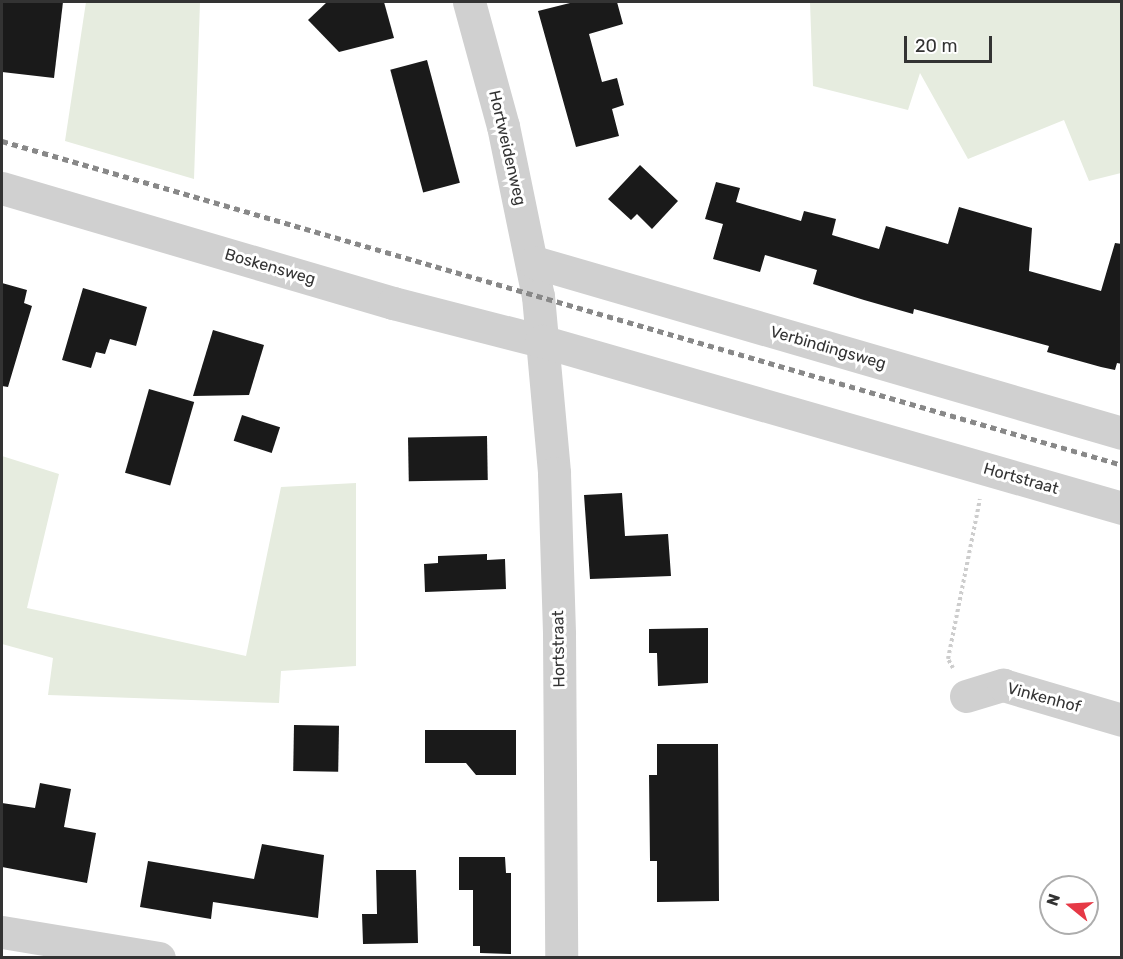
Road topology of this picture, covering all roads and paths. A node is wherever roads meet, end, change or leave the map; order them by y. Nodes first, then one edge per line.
1 (469, 2) edge
2 (2, 188) edge
3 (534, 262) junction
4 (538, 296) joint
5 (541, 342) junction
6 (545, 377) junction
7 (1122, 433) edge
8 (983, 484) joint
9 (1122, 508) edge
10 (966, 696) joint
11 (1122, 720) edge
12 (2, 932) edge
13 (159, 957) edge
14 (561, 957) edge

1 - 3 street, Hortweidenweg
2 - 5 street, Boskensweg
3 - 4 street, Hortweidenweg
3 - 7 street, Verbindingsweg
4 - 5 street, Hortstraat
5 - 6 street, Hortstraat
5 - 9 street, Hortstraat
6 - 8 street
6 - 14 street, Hortstraat
8 - 10 path
10 - 11 street, Vinkenhof
12 - 13 street

